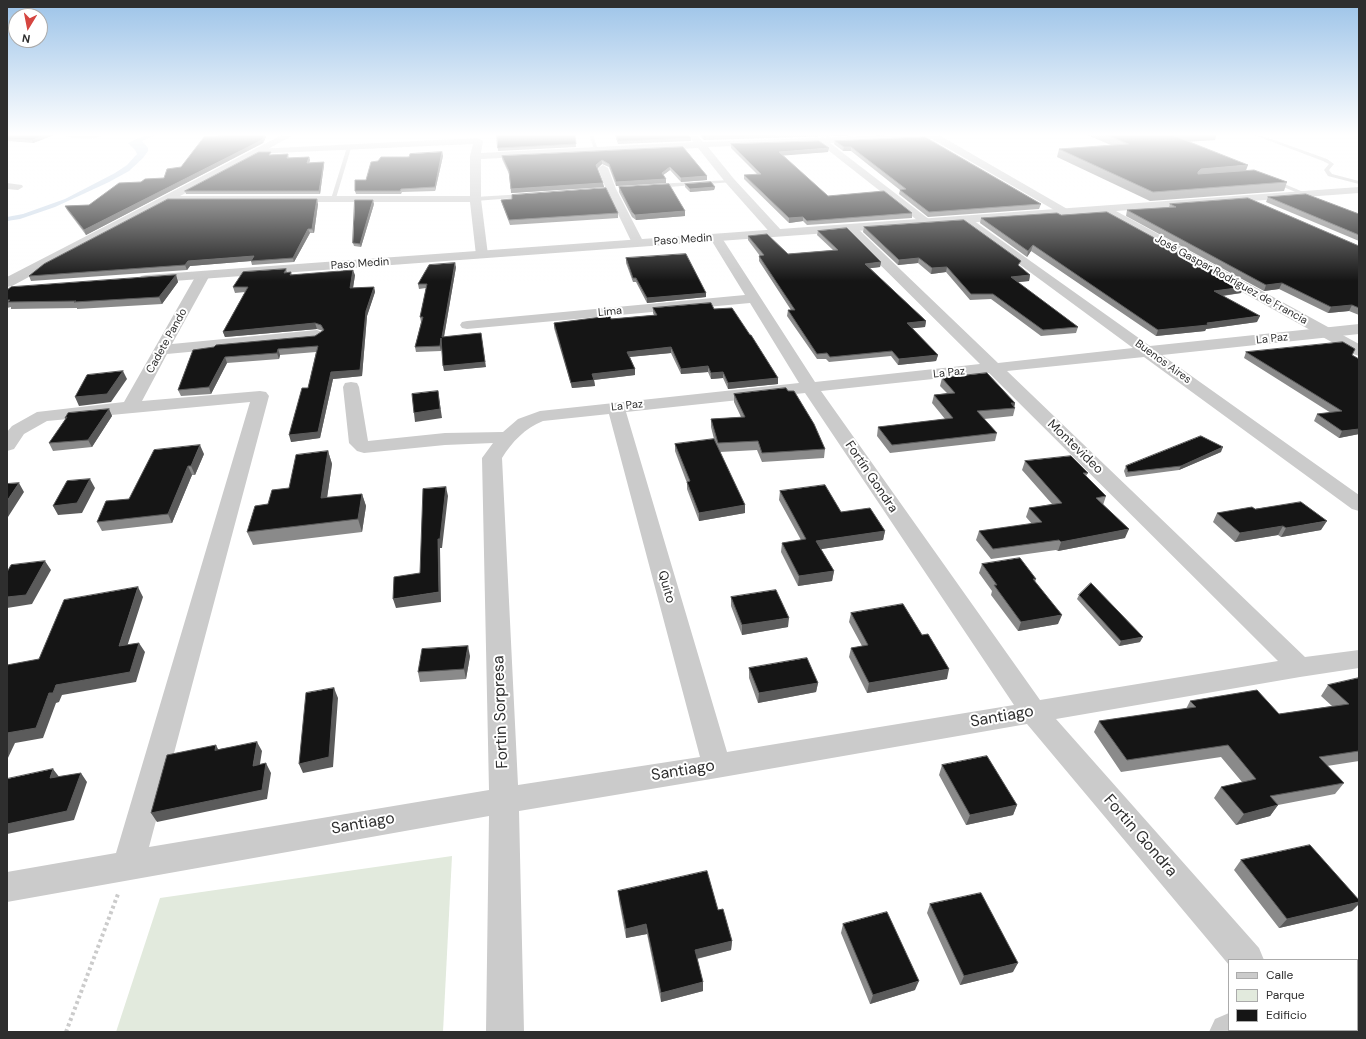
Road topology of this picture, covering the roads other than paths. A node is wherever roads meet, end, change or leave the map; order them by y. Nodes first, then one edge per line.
1 (196, 183) edge
2 (338, 183) edge
3 (475, 183) edge
4 (609, 183) edge
5 (697, 183) edge
6 (732, 183) edge
7 (877, 183) edge
8 (1016, 183) edge
9 (1279, 183) edge
10 (7, 186) edge
11 (18, 187) dead end
12 (651, 187) edge
13 (1359, 190) edge
14 (1305, 194) junction
15 (528, 196) edge
16 (333, 198) junction
17 (1246, 198) junction
18 (167, 199) junction
19 (475, 200) junction
20 (1267, 208) edge
21 (1103, 209) junction
22 (1066, 212) junction
23 (966, 220) junction
24 (926, 222) junction
25 (850, 228) junction
26 (777, 233) junction
27 (716, 238) junction
28 (638, 243) junction
29 (482, 256) junction
30 (203, 275) junction
31 (132, 280) edge
32 (7, 283) edge
33 (23, 288) edge
34 (7, 289) edge
35 (754, 298) junction
36 (467, 325) dead end
37 (1359, 330) edge
38 (1327, 333) junction
39 (317, 335) edge
40 (162, 350) junction
41 (1359, 351) edge
42 (1148, 352) junction
43 (994, 368) junction
44 (351, 387) dead end
45 (810, 387) junction
46 (130, 406) junction
47 (616, 407) junction
48 (540, 416) joint
49 (506, 437) junction
50 (7, 445) edge
51 (1359, 505) edge
52 (1359, 660) edge
53 (1300, 667) junction
54 (1032, 712) junction
55 (717, 766) junction
56 (504, 800) junction
57 (128, 866) junction
58 (7, 887) edge
59 (1246, 959) edge
60 (505, 1032) edge

1 - 18 street
2 - 16 lane
3 - 19 street
4 - 28 street
5 - 12 lane
6 - 26 street
7 - 24 street
8 - 22 street
9 - 14 lane
10 - 11 street
13 - 14 street, Paso Medin
14 - 17 street, Paso Medin
15 - 19 lane
16 - 18 street
16 - 19 street
17 - 20 street
17 - 21 street, Paso Medin
18 - 32 street
19 - 29 street
21 - 22 street, Paso Medin
21 - 38 street, José Gaspar Rodríguez de Francia
22 - 23 street, Paso Medin
23 - 24 street, Paso Medin
23 - 42 street, Buenos Aires
24 - 25 street, Paso Medin
25 - 26 street, Paso Medin
25 - 43 street, Montevideo
26 - 27 street, Paso Medin
27 - 28 street, Paso Medin
27 - 35 street, Fortín Gondra
28 - 29 street, Paso Medin
29 - 30 street, Paso Medin
30 - 31 street, Paso Medin
30 - 40 street, Cadete Pando
33 - 34 street
35 - 36 street, Lima
35 - 45 street, Fortín Gondra
37 - 38 street, La Paz
38 - 41 street, José Gaspar Rodríguez de Francia
38 - 42 street, La Paz
39 - 40 street
40 - 46 street, Cadete Pando
42 - 43 street, La Paz
42 - 51 street, Buenos Aires
43 - 45 street, La Paz
43 - 53 street, Montevideo
44 - 49 street
45 - 47 street, La Paz
45 - 54 street, Fortín Gondra
46 - 50 street
46 - 57 street
47 - 48 street, La Paz
47 - 55 street, Quito
48 - 49 street, Fortin Sorpresa
49 - 56 street, Fortin Sorpresa
52 - 53 street, Santiago
53 - 54 street, Santiago
54 - 55 street, Santiago
54 - 59 street, Fortin Gondra
55 - 56 street, Santiago
56 - 57 street, Santiago
56 - 60 street, Fortin Sorpresa
57 - 58 street, Santiago

